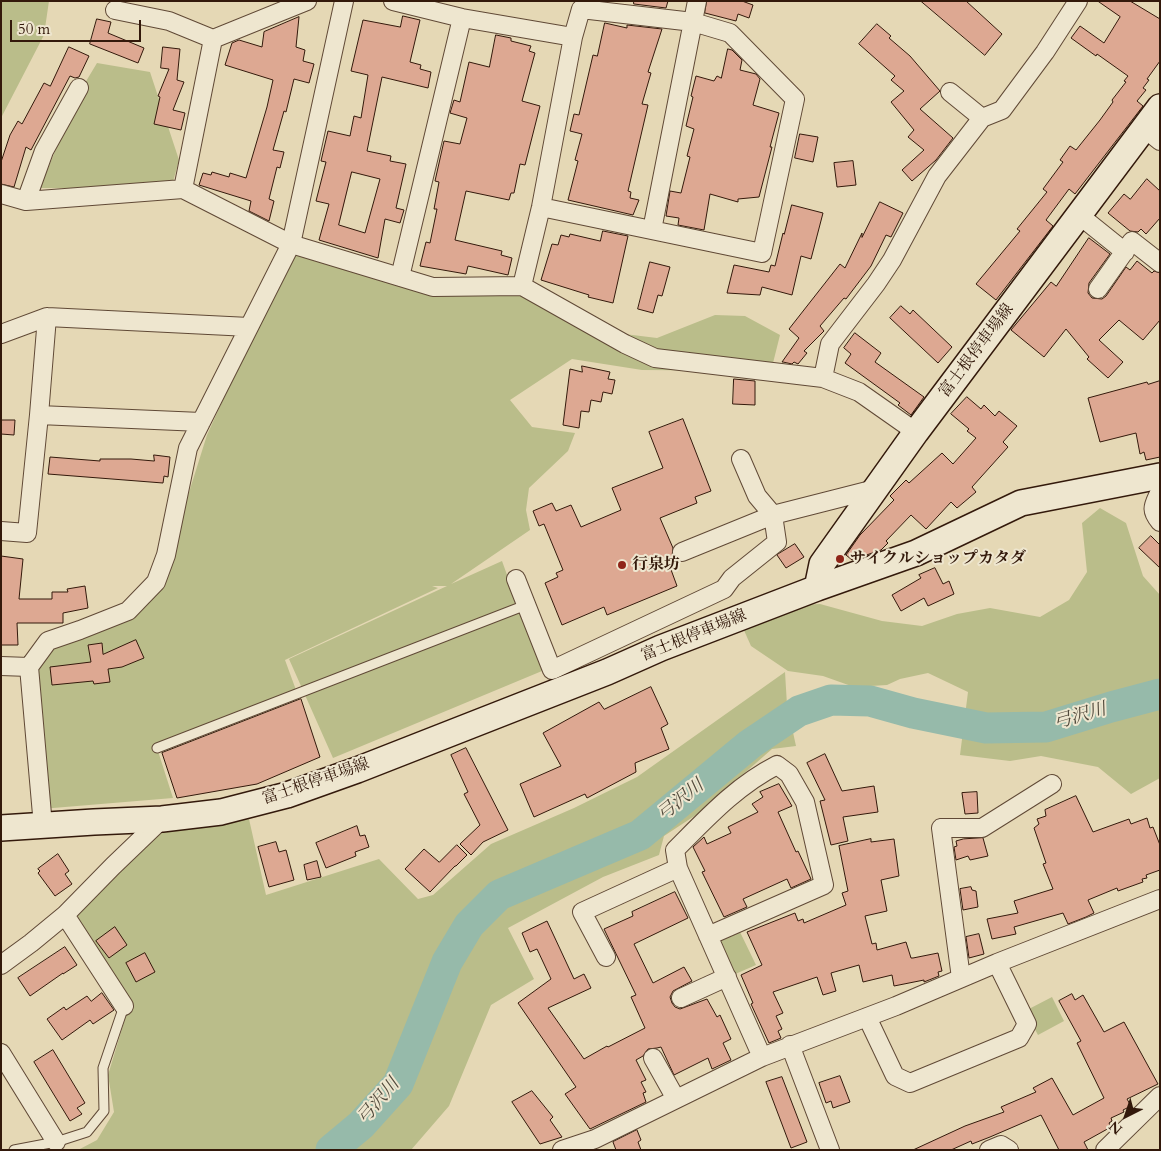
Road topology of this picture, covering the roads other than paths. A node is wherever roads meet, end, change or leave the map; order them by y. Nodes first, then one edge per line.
1 (307, 1) edge
2 (344, 1) edge
3 (394, 1) edge
4 (697, 1) edge
5 (1078, 1) edge
6 (115, 10) dead end
7 (462, 18) junction
8 (693, 22) junction
9 (573, 37) junction
10 (212, 38) junction
11 (79, 88) dead end
12 (950, 92) dead end
13 (1160, 107) edge
14 (982, 118) junction
15 (1152, 134) edge
16 (183, 189) junction
17 (1, 194) edge
18 (26, 201) junction
19 (541, 207) junction
20 (1079, 215) junction
21 (652, 230) junction
22 (291, 244) junction
23 (1125, 252) junction
24 (1160, 263) edge
25 (400, 277) junction
26 (522, 286) junction
27 (1098, 290) dead end
28 (47, 317) junction
29 (249, 327) junction
30 (1, 334) edge
31 (823, 378) junction
32 (39, 415) junction
33 (201, 422) junction
34 (916, 432) junction
35 (741, 459) dead end
36 (1160, 476) edge
37 (875, 489) junction
38 (1160, 491) edge
39 (773, 515) junction
40 (1160, 522) edge
41 (1, 531) edge
42 (682, 552) dead end
43 (516, 579) dead end
44 (817, 588) junction
45 (526, 605) junction
46 (1, 666) edge
47 (29, 667) junction
48 (157, 748) dead end
49 (1052, 784) dead end
50 (162, 819) junction
51 (43, 826) junction
52 (1, 828) edge
53 (678, 868) junction
54 (1160, 899) edge
55 (65, 915) junction
56 (708, 936) junction
57 (606, 958) dead end
58 (997, 963) junction
59 (1, 965) edge
60 (727, 977) junction
61 (961, 978) junction
62 (681, 998) dead end
63 (124, 1006) joint
64 (867, 1017) junction
65 (790, 1045) junction
66 (1, 1053) edge
67 (762, 1057) junction
68 (652, 1058) dead end
69 (676, 1099) junction
70 (1159, 1100) edge
71 (56, 1142) junction
72 (14, 1150) edge
73 (562, 1150) edge
74 (830, 1150) edge
75 (989, 1150) edge
76 (1010, 1150) edge
77 (1105, 1150) edge

1 - 10 street
2 - 22 street
3 - 7 street
4 - 8 street
5 - 14 street
6 - 10 street
7 - 9 street
7 - 25 street
8 - 9 street
8 - 21 street
8 - 21 street
9 - 19 street
10 - 16 street
11 - 18 street
12 - 14 street
13 - 15 main road, 富士根停車場線
14 - 31 street
15 - 20 main road, 富士根停車場線
16 - 18 street
16 - 22 street
17 - 18 street
19 - 21 street
19 - 26 street
20 - 23 street
20 - 34 main road, 富士根停車場線
22 - 25 street
22 - 29 street
23 - 24 street
23 - 27 street
25 - 26 street
26 - 31 street
28 - 29 street
28 - 30 street
28 - 32 street
29 - 33 street
31 - 34 street
32 - 33 street
32 - 41 street
33 - 47 street
34 - 37 main road, 富士根停車場線
35 - 39 street
36 - 44 main road
37 - 39 street
37 - 44 main road, 富士根停車場線
38 - 40 street
39 - 42 street
39 - 45 street
43 - 45 street
44 - 50 main road, 富士根停車場線
45 - 48 lane
46 - 47 street
47 - 51 street
49 - 61 street
50 - 51 main road, 富士根停車場線
50 - 55 street
51 - 52 main road, 富士根停車場線
53 - 56 street
53 - 56 street
53 - 57 street
54 - 58 street
55 - 59 street
55 - 63 street
56 - 60 street
58 - 61 street
58 - 64 street
60 - 62 street
60 - 67 street
61 - 64 street
63 - 71 lane
64 - 65 street
65 - 67 street
65 - 74 street
66 - 71 street
67 - 69 street
68 - 69 street
69 - 73 street
70 - 77 street
71 - 72 lane
75 - 76 street

